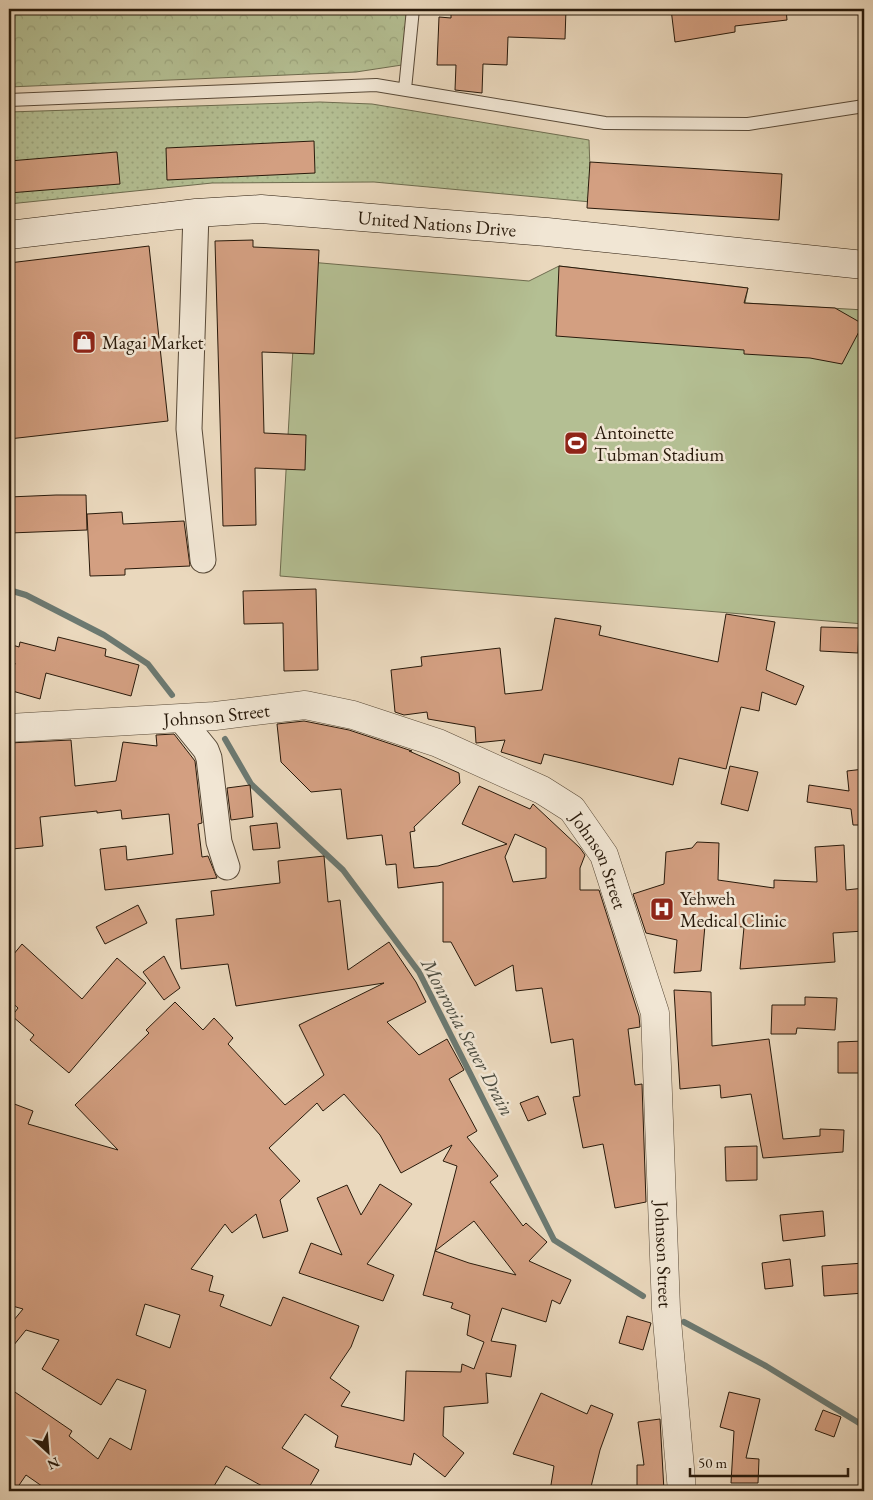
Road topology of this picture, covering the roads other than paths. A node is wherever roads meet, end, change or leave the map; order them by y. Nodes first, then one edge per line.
1 (413, 9) edge
2 (405, 89) junction
3 (9, 100) edge
4 (864, 106) edge
5 (196, 213) junction
6 (9, 235) edge
7 (864, 265) edge
8 (203, 560) dead end
9 (180, 718) junction
10 (9, 728) edge
11 (226, 867) dead end
12 (682, 1491) edge

1 - 2 lane
2 - 3 lane
2 - 4 lane
5 - 6 street, United Nations Drive
5 - 7 street, United Nations Drive
5 - 8 street
9 - 10 street, Johnson Street
9 - 11 street
9 - 12 street, Johnson Street

